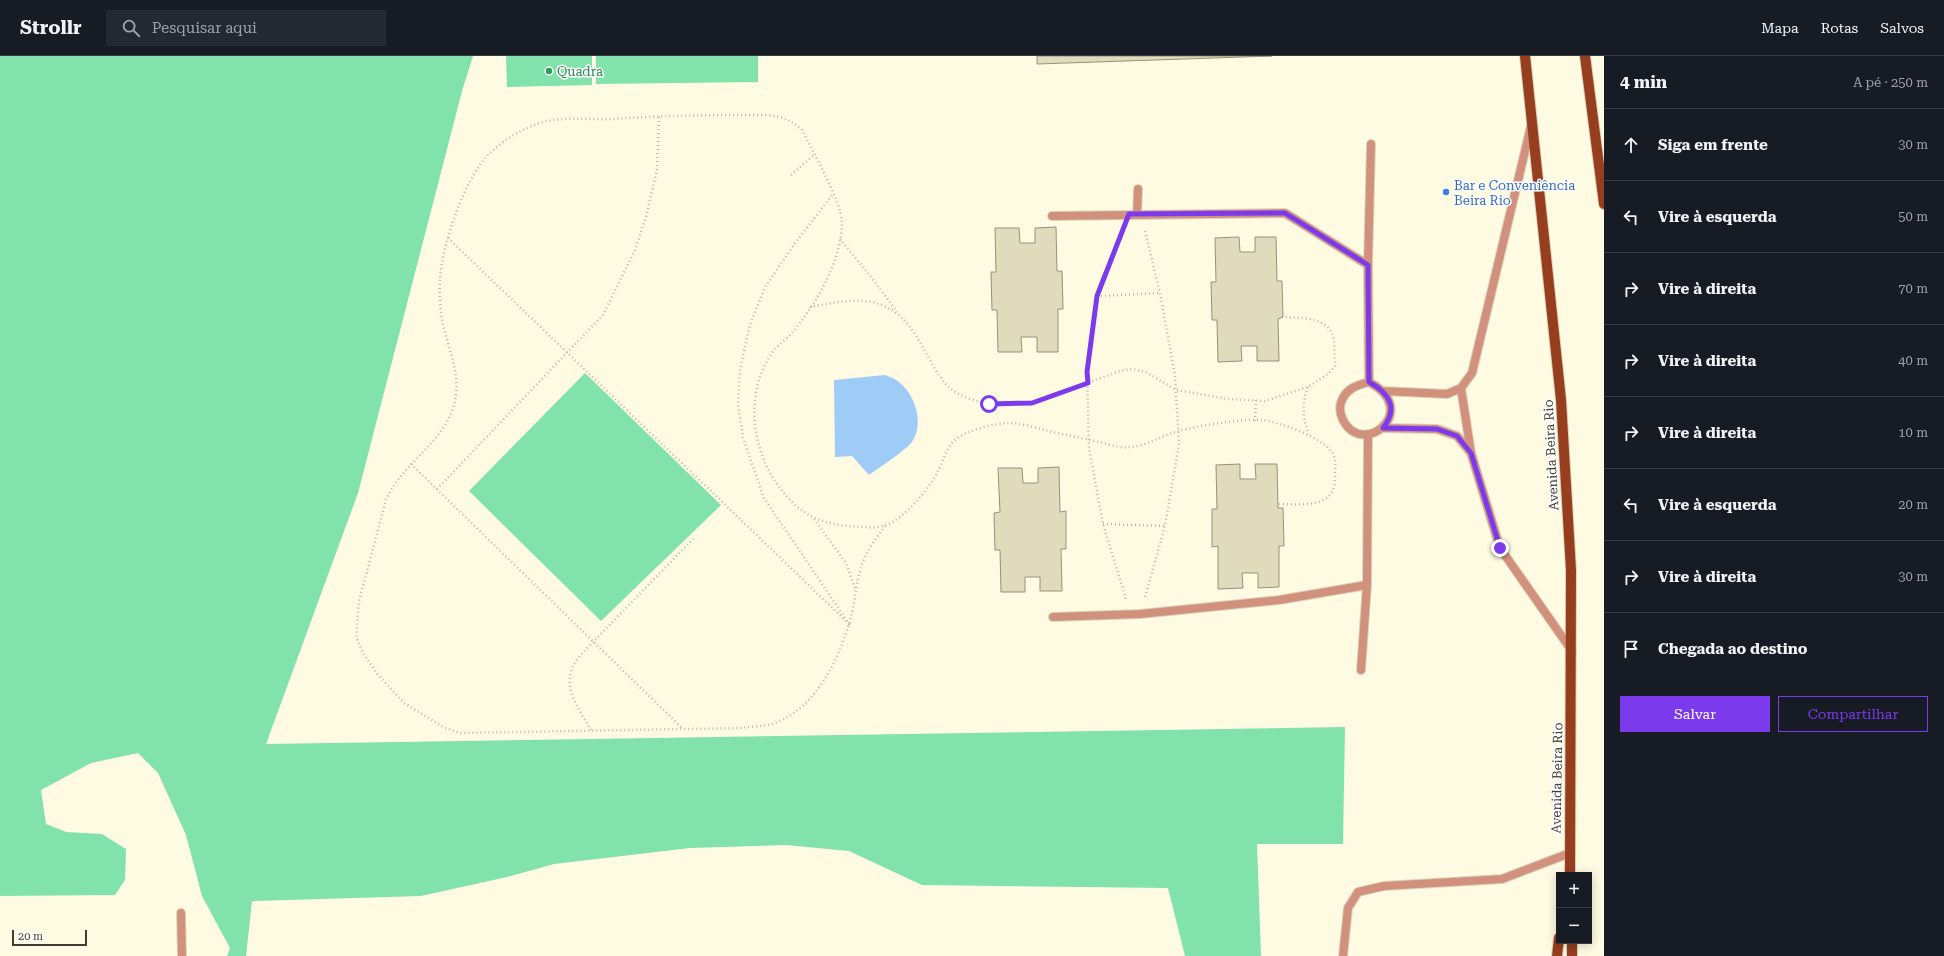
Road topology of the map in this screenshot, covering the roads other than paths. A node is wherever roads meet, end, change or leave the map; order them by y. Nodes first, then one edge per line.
1 (1525, 56) edge
2 (1585, 56) edge
3 (1531, 124) junction
4 (1371, 144) dead end
5 (1603, 181) edge
6 (1138, 189) dead end
7 (1604, 204) edge
8 (1136, 215) junction
9 (1052, 216) dead end
10 (1368, 265) junction
11 (1369, 382) junction
12 (1460, 388) junction
13 (1383, 391) junction
14 (1383, 428) junction
15 (1368, 435) junction
16 (1471, 453) junction
17 (1367, 585) junction
18 (1053, 617) dead end
19 (1572, 651) junction
20 (1362, 670) dead end
21 (1570, 853) junction
22 (1567, 872) edge
23 (1570, 872) edge
24 (181, 913) dead end
25 (1558, 944) edge
26 (1572, 944) edge
27 (182, 956) edge
28 (1342, 956) edge
29 (1557, 956) edge
30 (1572, 956) edge

1 - 3 main road, Avenida Beira Rio
2 - 5 main road
3 - 12 street
3 - 19 main road, Avenida Beira Rio
4 - 10 street
5 - 7 main road
6 - 8 street
8 - 9 street
8 - 10 street
10 - 11 street
11 - 13 street
11 - 15 street
12 - 13 street
12 - 16 street
13 - 14 street
14 - 15 street
14 - 16 street
15 - 17 street
16 - 19 street
17 - 18 street
17 - 20 street
19 - 21 main road, Avenida Beira Rio
21 - 22 main road, Avenida Beira Rio
21 - 23 main road, Avenida Beira Rio
21 - 28 street
24 - 27 street
25 - 29 main road
26 - 30 main road

